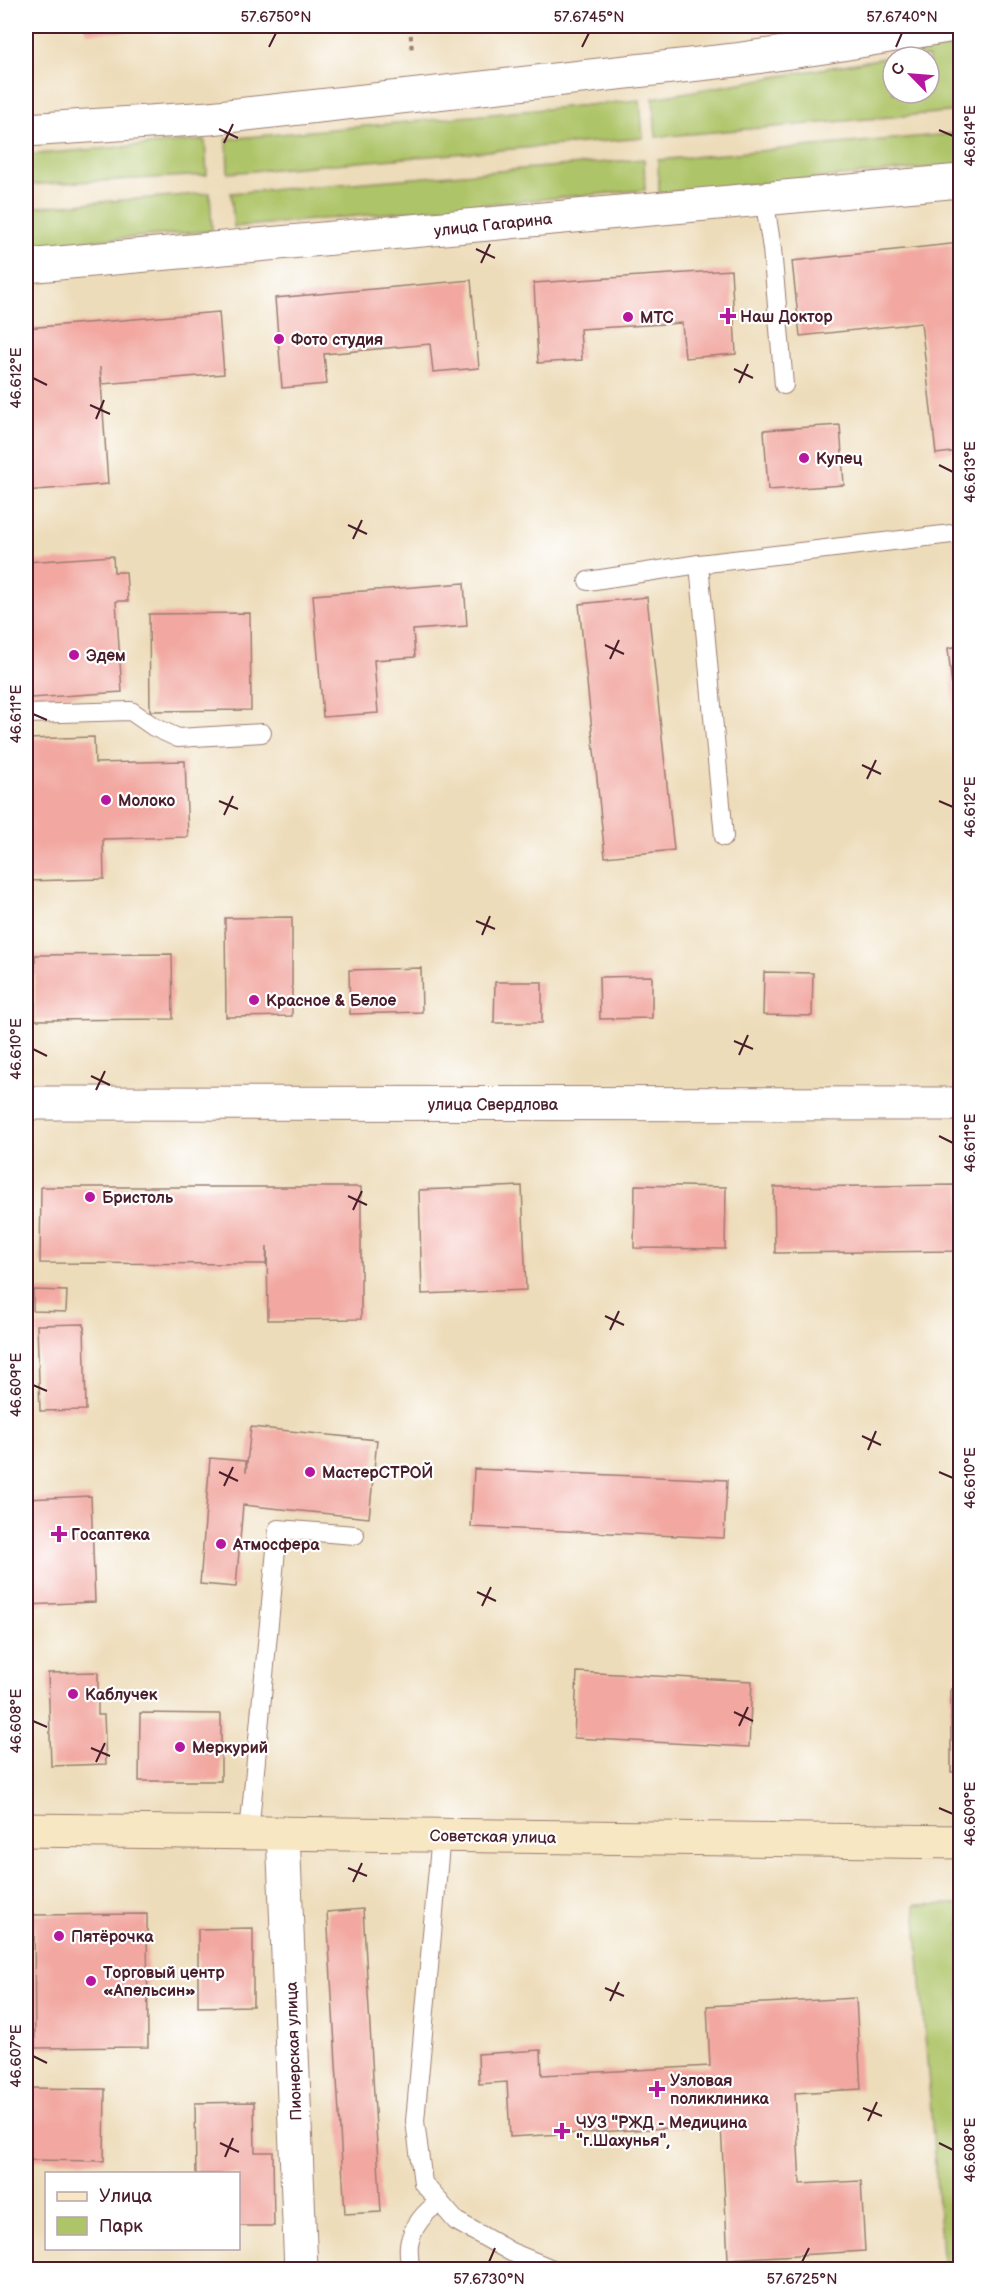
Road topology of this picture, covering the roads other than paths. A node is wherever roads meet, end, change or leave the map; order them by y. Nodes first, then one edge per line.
1 (948, 26) edge
2 (26, 130) edge
3 (960, 181) edge
4 (764, 197) junction
5 (26, 266) edge
6 (784, 385) dead end
7 (960, 533) edge
8 (699, 564) junction
9 (588, 581) dead end
10 (26, 714) edge
11 (261, 733) dead end
12 (724, 837) dead end
13 (26, 1103) edge
14 (960, 1104) edge
15 (355, 1535) dead end
16 (26, 1830) edge
17 (249, 1833) junction
18 (283, 1833) junction
19 (441, 1835) junction
20 (960, 1842) edge
21 (440, 2202) junction
22 (301, 2270) edge
23 (411, 2270) edge
24 (555, 2270) edge

1 - 2 street
3 - 4 street, улица Гагарина
4 - 5 street, улица Гагарина
4 - 6 lane
7 - 8 lane
8 - 9 lane
8 - 12 lane
10 - 11 lane
13 - 14 street, улица Свердлова
15 - 17 lane
16 - 17 street, Советская улица
17 - 18 street, Советская улица
18 - 19 street, Советская улица
18 - 22 street, Пионерская улица
19 - 20 street, Советская улица
19 - 21 lane
21 - 23 lane
21 - 24 lane

